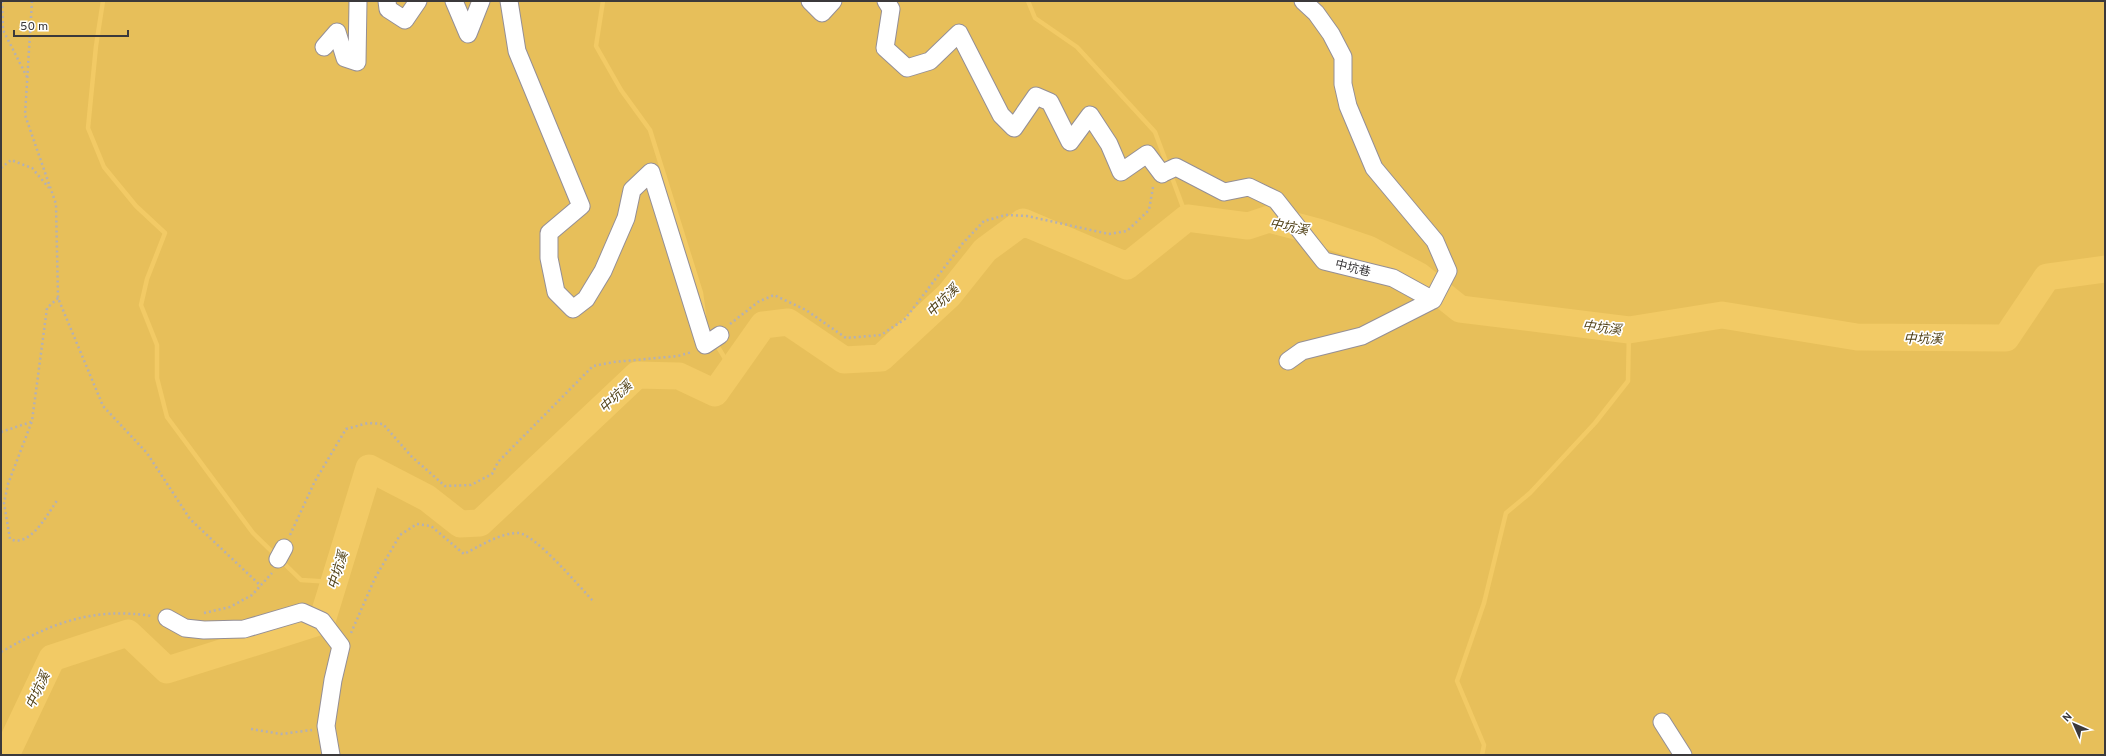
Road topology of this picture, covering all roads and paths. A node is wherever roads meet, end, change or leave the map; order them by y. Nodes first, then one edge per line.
1 (2, 1) edge
2 (32, 1) edge
3 (358, 1) edge
4 (387, 1) edge
5 (418, 1) edge
6 (454, 1) edge
7 (482, 1) edge
8 (509, 1) edge
9 (810, 1) edge
10 (833, 1) edge
11 (886, 1) edge
12 (1303, 1) edge
13 (324, 47) dead end
14 (27, 78) junction
15 (1, 168) edge
16 (1167, 171) junction
17 (51, 190) junction
18 (58, 298) junction
19 (1433, 299) junction
20 (720, 335) joint
21 (705, 345) junction
22 (1288, 361) dead end
23 (32, 422) junction
24 (1, 432) edge
25 (58, 499) dead end
26 (261, 586) junction
27 (593, 601) dead end
28 (198, 614) dead end
29 (167, 618) joint
30 (341, 646) junction
31 (1, 652) edge
32 (1662, 722) dead end
33 (326, 726) junction
34 (251, 729) dead end
35 (331, 755) edge
36 (1683, 755) edge

1 - 14 path
2 - 14 path
3 - 13 street
4 - 5 street
6 - 7 street
8 - 21 street
9 - 10 street
11 - 16 street
12 - 19 street
14 - 17 path
15 - 17 path
16 - 19 street, 中坑巷
16 - 20 path
17 - 18 path
18 - 23 path
18 - 26 path
19 - 22 street
20 - 21 street
21 - 26 path
23 - 24 path
23 - 25 path
26 - 28 path
27 - 30 path
29 - 30 street
29 - 31 path
30 - 33 street
32 - 36 street
33 - 34 path
33 - 35 street

